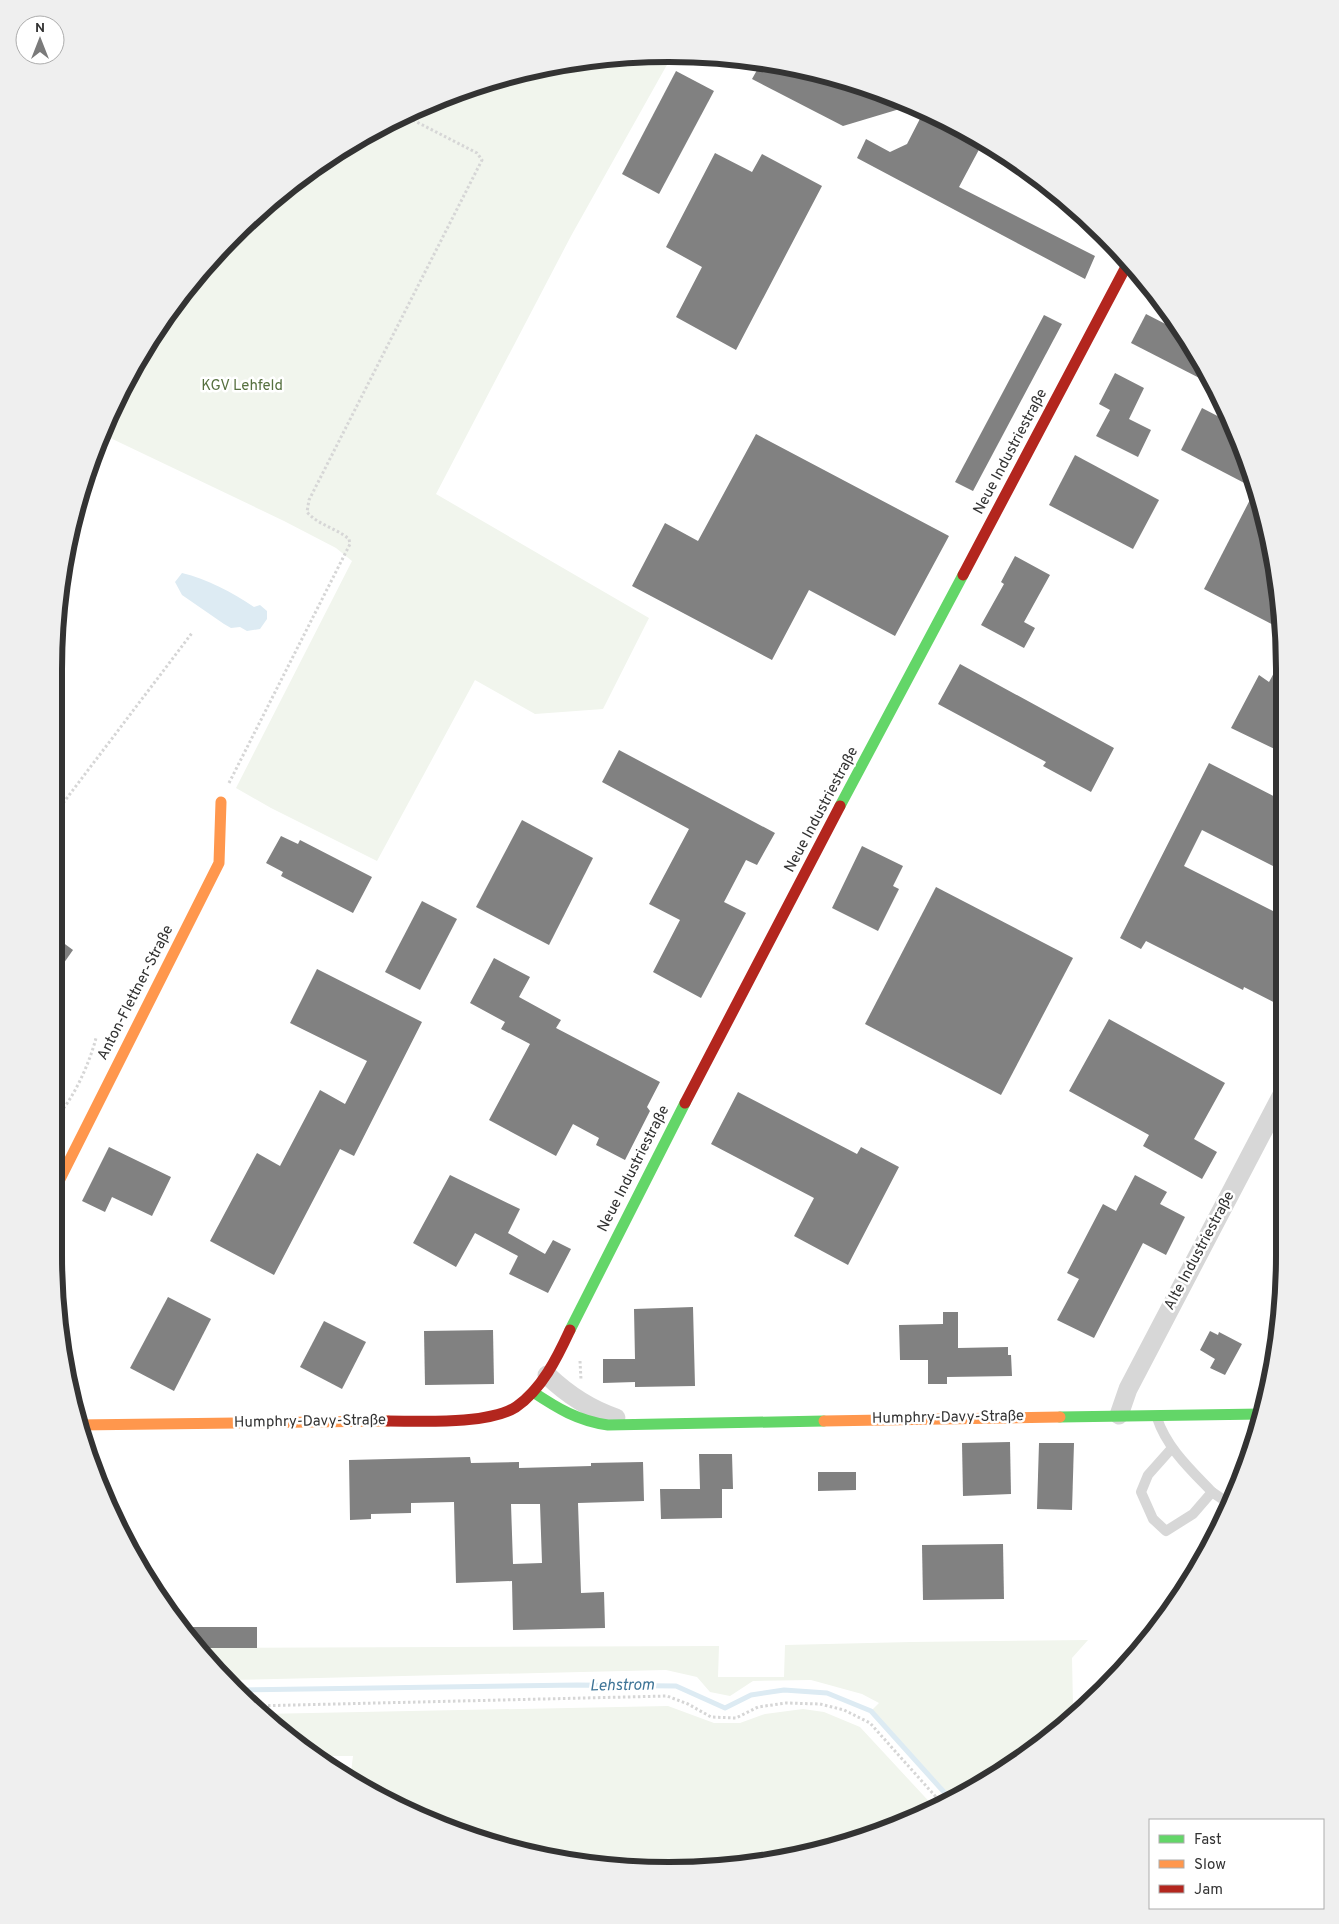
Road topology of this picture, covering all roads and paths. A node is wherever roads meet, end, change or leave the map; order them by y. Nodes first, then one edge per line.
1 (413, 120) edge
2 (1125, 268) edge
3 (192, 633) dead end
4 (228, 786) dead end
5 (221, 802) dead end
6 (62, 805) edge
7 (96, 1038) dead end
8 (1276, 1088) edge
9 (62, 1112) edge
10 (62, 1175) edge
11 (580, 1356) dead end
12 (547, 1375) junction
13 (581, 1389) dead end
14 (533, 1392) junction
15 (1255, 1414) edge
16 (1119, 1415) junction
17 (1156, 1415) junction
18 (634, 1424) junction
19 (87, 1425) edge
20 (1172, 1448) junction
21 (1212, 1492) junction
22 (1224, 1501) edge
23 (263, 1706) edge
24 (938, 1799) edge

1 - 4 path
2 - 12 street, Neue Industriestraße
3 - 6 path
5 - 10 street, Anton-Flettner-Straße
7 - 9 path
8 - 16 street, Alte Industriestraße
11 - 13 path
12 - 14 street, Humphry-Davy-Straße
12 - 18 street, Humphry-Davy-Straße
14 - 18 street, Humphry-Davy-Straße
14 - 19 street, Humphry-Davy-Straße
15 - 17 street, Humphry-Davy-Straße
16 - 17 street, Humphry-Davy-Straße
16 - 18 street, Humphry-Davy-Straße
17 - 20 lane
20 - 21 lane
20 - 21 lane
21 - 22 lane
23 - 24 path

